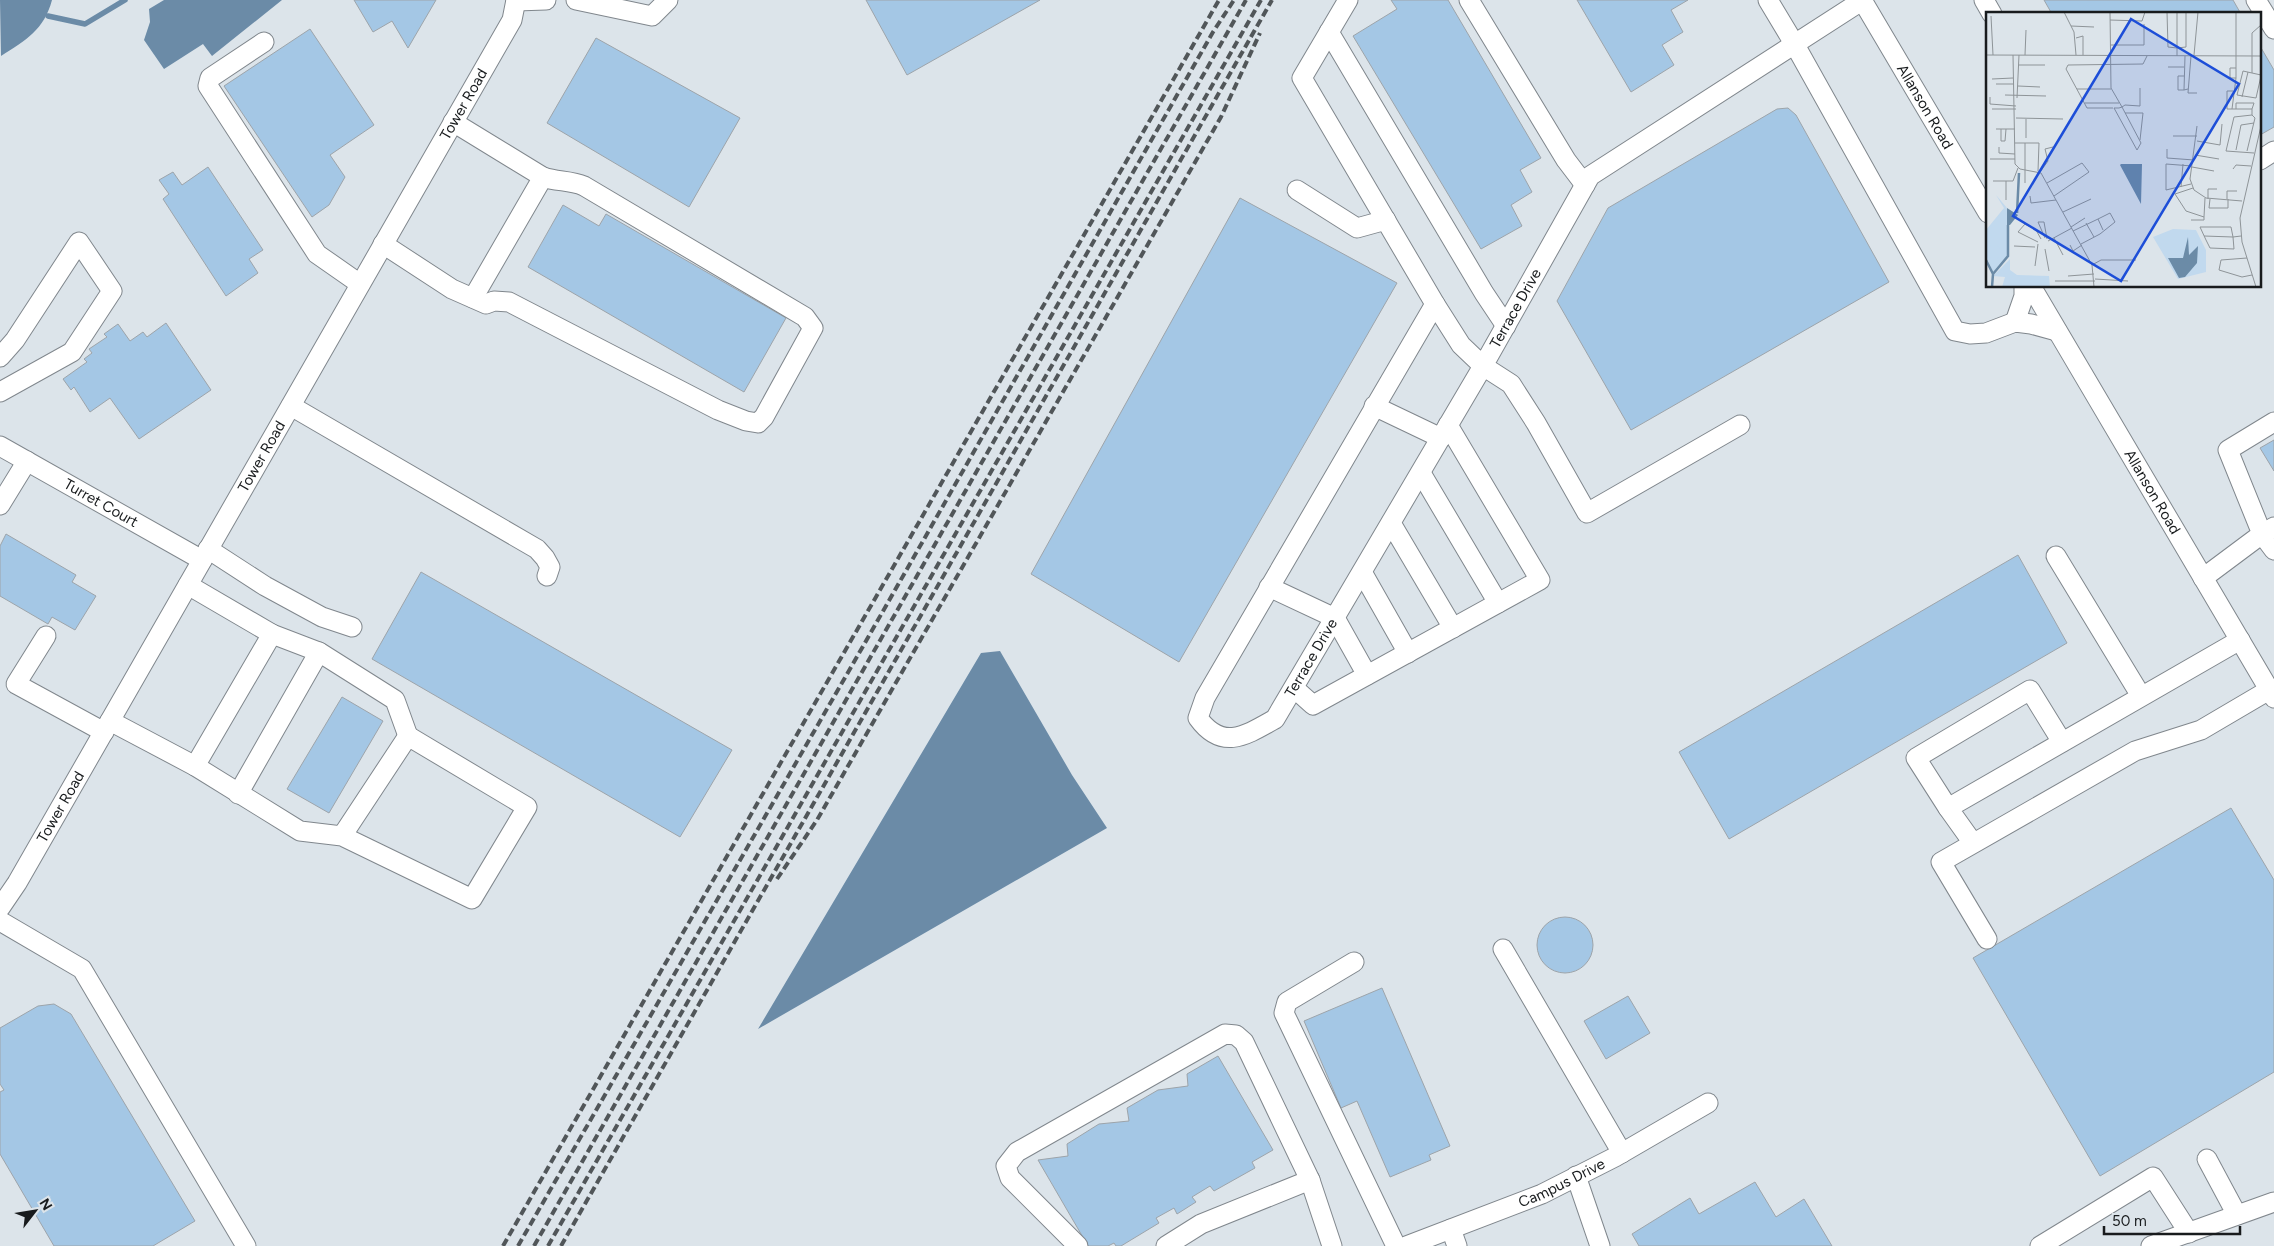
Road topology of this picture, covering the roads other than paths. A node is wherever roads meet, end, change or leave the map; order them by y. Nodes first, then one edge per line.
1 (546, 0) edge
2 (576, 0) edge
3 (668, 0) edge
4 (1348, 0) edge
5 (1469, 0) edge
6 (1768, 0) edge
7 (1862, 0) edge
8 (1984, 0) edge
9 (2256, 0) edge
10 (516, 1) edge
11 (1991, 12) edge
12 (2274, 29) edge
13 (1329, 32) junction
14 (264, 42) dead end
15 (1795, 45) junction
16 (453, 122) junction
17 (2274, 151) edge
18 (2262, 159) edge
19 (543, 177) junction
20 (1585, 185) junction
21 (1297, 190) dead end
22 (1986, 210) edge
23 (1386, 220) junction
24 (383, 244) junction
25 (360, 284) junction
26 (2024, 288) edge
27 (2032, 288) edge
28 (473, 298) junction
29 (1435, 304) junction
30 (2015, 322) junction
31 (1506, 326) junction
32 (2057, 332) junction
33 (0, 357) edge
34 (1484, 366) junction
35 (0, 392) edge
36 (290, 406) junction
37 (1374, 406) junction
38 (2274, 422) edge
39 (1740, 425) dead end
40 (1445, 432) junction
41 (0, 446) edge
42 (28, 461) junction
43 (1421, 473) junction
44 (0, 505) edge
45 (1391, 523) junction
46 (2268, 530) edge
47 (2274, 550) edge
48 (205, 555) junction
49 (2056, 556) dead end
50 (1362, 572) junction
51 (547, 576) dead end
52 (2203, 578) junction
53 (188, 585) junction
54 (1269, 587) junction
55 (1498, 603) junction
56 (1335, 618) junction
57 (352, 627) dead end
58 (1453, 628) junction
59 (272, 634) junction
60 (46, 636) dead end
61 (2240, 640) junction
62 (319, 652) junction
63 (1408, 652) junction
64 (1367, 675) junction
65 (1294, 688) junction
66 (2272, 694) edge
67 (2141, 696) junction
68 (107, 726) junction
69 (408, 736) junction
70 (2062, 742) junction
71 (194, 766) junction
72 (238, 794) junction
73 (1948, 808) junction
74 (342, 836) junction
75 (1973, 843) junction
76 (0, 908) edge
77 (0, 921) edge
78 (1987, 939) dead end
79 (1503, 949) dead end
80 (1354, 962) dead end
81 (1708, 1103) dead end
82 (1622, 1153) junction
83 (2207, 1159) dead end
84 (1576, 1176) junction
85 (1310, 1180) junction
86 (2274, 1202) edge
87 (2237, 1215) junction
88 (2189, 1233) junction
89 (1454, 1237) edge
90 (246, 1246) edge
91 (1078, 1246) edge
92 (1166, 1246) edge
93 (1332, 1246) edge
94 (1396, 1246) edge
95 (1406, 1246) edge
96 (1600, 1246) edge
97 (2040, 1246) edge
98 (2150, 1246) edge

1 - 10 street
2 - 3 street
4 - 13 street
5 - 20 street
6 - 15 street
7 - 15 street, Terrace Drive
7 - 22 street, Allanson Road
8 - 11 street
9 - 12 street
10 - 16 street, Tower Road
13 - 23 street
13 - 31 street
14 - 25 street
15 - 20 street, Terrace Drive
15 - 30 street
16 - 19 street
16 - 24 street, Tower Road
17 - 18 street
19 - 28 street
19 - 28 street
20 - 31 street, Terrace Drive
21 - 23 street
23 - 29 street
24 - 25 street, Tower Road
24 - 28 street
25 - 36 street, Tower Road
26 - 30 street
27 - 32 street, Allanson Road
29 - 34 street
29 - 37 street
30 - 32 street
31 - 34 street, Terrace Drive
32 - 52 street, Allanson Road
33 - 35 street
34 - 39 street
34 - 40 street, Terrace Drive
36 - 48 street, Tower Road
36 - 51 street
37 - 40 street
37 - 54 street
38 - 46 street
40 - 43 street, Terrace Drive
40 - 55 street
41 - 42 street, Turret Court
42 - 44 street
42 - 48 street, Turret Court
43 - 45 street, Terrace Drive
43 - 55 street
45 - 50 street, Terrace Drive
45 - 58 street
46 - 47 street
46 - 52 street
48 - 53 street, Tower Road
48 - 57 street, Turret Court
49 - 67 street
50 - 56 street, Terrace Drive
50 - 63 street
52 - 61 street, Allanson Road
53 - 59 street
53 - 68 street, Tower Road
54 - 56 street
54 - 65 street, Terrace Drive
55 - 58 street
56 - 64 street
56 - 65 street, Terrace Drive
58 - 63 street
59 - 62 street
59 - 71 street
60 - 68 street
61 - 66 street, Allanson Road
61 - 67 street
62 - 69 street
62 - 72 street
63 - 64 street
64 - 65 street
66 - 75 street
67 - 70 street
68 - 71 street
68 - 76 street, Tower Road
69 - 74 street
69 - 74 street
70 - 73 street
70 - 73 street
71 - 72 street
72 - 74 street
73 - 75 street
75 - 78 street
77 - 90 street
79 - 82 street
80 - 94 street
81 - 82 street, Campus Drive
82 - 84 street, Campus Drive
83 - 87 street
84 - 89 street, Campus Drive
84 - 96 street
85 - 91 street
85 - 92 street
85 - 93 street
86 - 87 street
87 - 88 street
88 - 97 street
88 - 98 street
89 - 95 street, Campus Drive

